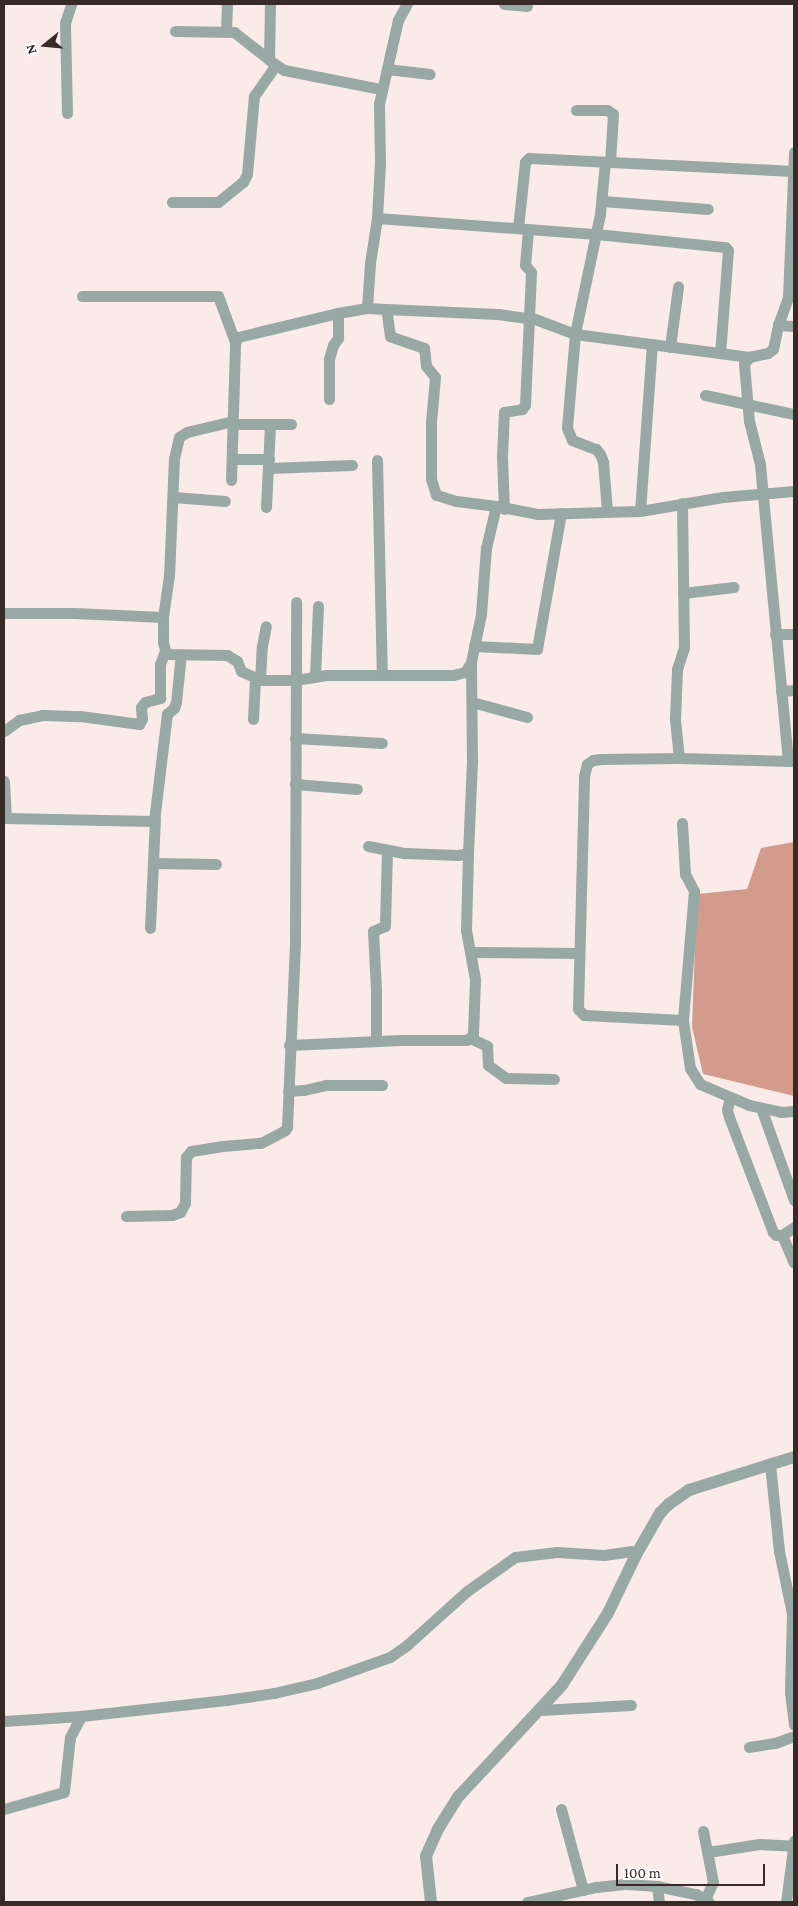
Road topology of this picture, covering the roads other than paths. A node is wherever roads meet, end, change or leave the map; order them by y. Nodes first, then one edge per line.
1 (71, 4) edge
2 (227, 4) edge
3 (270, 4) edge
4 (407, 4) edge
5 (504, 4) edge
6 (526, 6) dead end
7 (175, 31) dead end
8 (226, 31) junction
9 (272, 62) junction
10 (387, 69) junction
11 (430, 74) dead end
12 (381, 89) junction
13 (576, 110) dead end
14 (68, 113) dead end
15 (794, 152) edge
16 (607, 162) junction
17 (793, 171) junction
18 (602, 201) junction
19 (172, 202) dead end
20 (708, 209) dead end
21 (377, 218) junction
22 (523, 228) junction
23 (596, 234) junction
24 (678, 287) dead end
25 (82, 296) dead end
26 (368, 308) junction
27 (386, 310) junction
28 (338, 313) junction
29 (527, 318) junction
30 (778, 325) junction
31 (794, 326) edge
32 (575, 334) junction
33 (235, 342) junction
34 (652, 344) junction
35 (670, 347) junction
36 (720, 353) junction
37 (749, 357) junction
38 (705, 395) dead end
39 (329, 399) dead end
40 (749, 406) junction
41 (794, 414) edge
42 (233, 422) junction
43 (270, 424) junction
44 (291, 424) dead end
45 (232, 460) junction
46 (377, 460) dead end
47 (268, 464) junction
48 (352, 465) dead end
49 (231, 480) dead end
50 (794, 491) edge
51 (762, 492) junction
52 (173, 497) junction
53 (226, 502) dead end
54 (682, 503) junction
55 (266, 507) dead end
56 (500, 508) junction
57 (607, 511) junction
58 (640, 511) junction
59 (561, 513) junction
60 (734, 587) dead end
61 (683, 593) junction
62 (296, 602) dead end
63 (318, 606) dead end
64 (4, 613) edge
65 (163, 617) junction
66 (266, 626) dead end
67 (776, 634) junction
68 (794, 634) edge
69 (474, 646) junction
70 (165, 651) junction
71 (181, 654) junction
72 (471, 662) junction
73 (382, 674) junction
74 (315, 677) junction
75 (257, 679) junction
76 (295, 680) junction
77 (794, 690) edge
78 (781, 691) junction
79 (472, 702) junction
80 (527, 717) dead end
81 (254, 719) dead end
82 (4, 731) edge
83 (295, 738) junction
84 (382, 742) dead end
85 (678, 758) junction
86 (791, 761) edge
87 (4, 781) edge
88 (295, 784) junction
89 (357, 789) dead end
90 (5, 818) edge
91 (155, 818) junction
92 (682, 823) dead end
93 (368, 846) dead end
94 (387, 850) junction
95 (468, 853) junction
96 (153, 863) junction
97 (216, 864) dead end
98 (150, 928) dead end
99 (470, 952) junction
100 (579, 953) junction
101 (683, 1020) junction
102 (470, 1038) junction
103 (376, 1041) junction
104 (289, 1045) junction
105 (554, 1079) dead end
106 (382, 1085) dead end
107 (288, 1091) junction
108 (730, 1097) junction
109 (761, 1108) junction
110 (794, 1111) edge
111 (794, 1200) edge
112 (126, 1216) dead end
113 (794, 1227) edge
114 (782, 1235) junction
115 (794, 1263) edge
116 (794, 1457) edge
117 (770, 1464) junction
118 (637, 1553) junction
119 (631, 1704) dead end
120 (541, 1710) junction
121 (81, 1716) junction
122 (4, 1721) edge
123 (794, 1725) edge
124 (794, 1736) edge
125 (750, 1747) dead end
126 (4, 1809) edge
127 (561, 1809) dead end
128 (703, 1831) dead end
129 (794, 1843) edge
130 (708, 1852) junction
131 (657, 1886) junction
132 (583, 1890) junction
133 (707, 1900) edge
134 (431, 1902) edge
135 (526, 1902) edge
136 (659, 1902) edge
137 (786, 1902) edge

1 - 14 street
2 - 8 street
3 - 9 street
4 - 10 street
5 - 6 street
7 - 8 street
8 - 9 street
9 - 12 street
9 - 19 street
10 - 11 street
10 - 12 street
12 - 21 street
13 - 16 street
15 - 17 street
16 - 17 street
16 - 18 street
16 - 22 street
17 - 30 street
18 - 20 street
18 - 23 street
21 - 22 street
21 - 26 street
22 - 23 street
22 - 29 street
23 - 32 street
23 - 36 street
24 - 35 street
25 - 33 street
26 - 27 street
26 - 28 street
27 - 29 street
27 - 56 street
28 - 33 street
28 - 39 street
29 - 32 street
29 - 56 street
30 - 31 street
30 - 37 street
32 - 34 street
32 - 57 street
33 - 42 street
34 - 35 street
34 - 58 street
35 - 36 street
36 - 37 street
37 - 40 street
38 - 40 street
40 - 41 street
40 - 51 street
42 - 43 street
42 - 45 street
42 - 52 street
43 - 44 street
43 - 47 street
45 - 47 street
45 - 49 street
46 - 73 street
47 - 48 street
47 - 55 street
50 - 51 street
51 - 54 street
51 - 67 street
52 - 53 street
52 - 65 street
54 - 58 street
54 - 61 street
56 - 59 street
56 - 69 street
57 - 58 street
57 - 59 street
59 - 69 street
60 - 61 street
61 - 85 street
62 - 76 street
63 - 74 street
64 - 65 street
65 - 70 street
66 - 75 street
67 - 68 street
67 - 78 street
69 - 72 street
70 - 71 street
70 - 82 street
71 - 75 street
71 - 91 street
72 - 73 street
72 - 79 street
73 - 74 street
74 - 76 street
75 - 76 street
75 - 81 street
76 - 83 street
77 - 78 street
78 - 86 street
79 - 80 street
79 - 95 street
83 - 84 street
83 - 88 street
85 - 86 street
85 - 100 street
87 - 90 street
88 - 89 street
88 - 104 street
90 - 91 street
91 - 96 street
92 - 101 street
93 - 94 street
94 - 95 street
94 - 103 street
95 - 99 street
96 - 97 street
96 - 98 street
99 - 100 street
99 - 102 street
100 - 101 street
101 - 108 street
102 - 103 street
102 - 105 street
103 - 104 street
104 - 107 street
106 - 107 street
107 - 112 street
108 - 109 street
108 - 114 street
109 - 110 street
109 - 111 street
113 - 114 street
114 - 115 street
116 - 117 street
117 - 118 street
117 - 123 street
118 - 120 street
118 - 121 street
119 - 120 street
120 - 134 street
121 - 122 street
121 - 126 street
124 - 125 street
127 - 132 street
128 - 130 street
129 - 130 street
129 - 137 street
130 - 133 street
131 - 132 street
131 - 133 street
131 - 136 street
132 - 135 street

